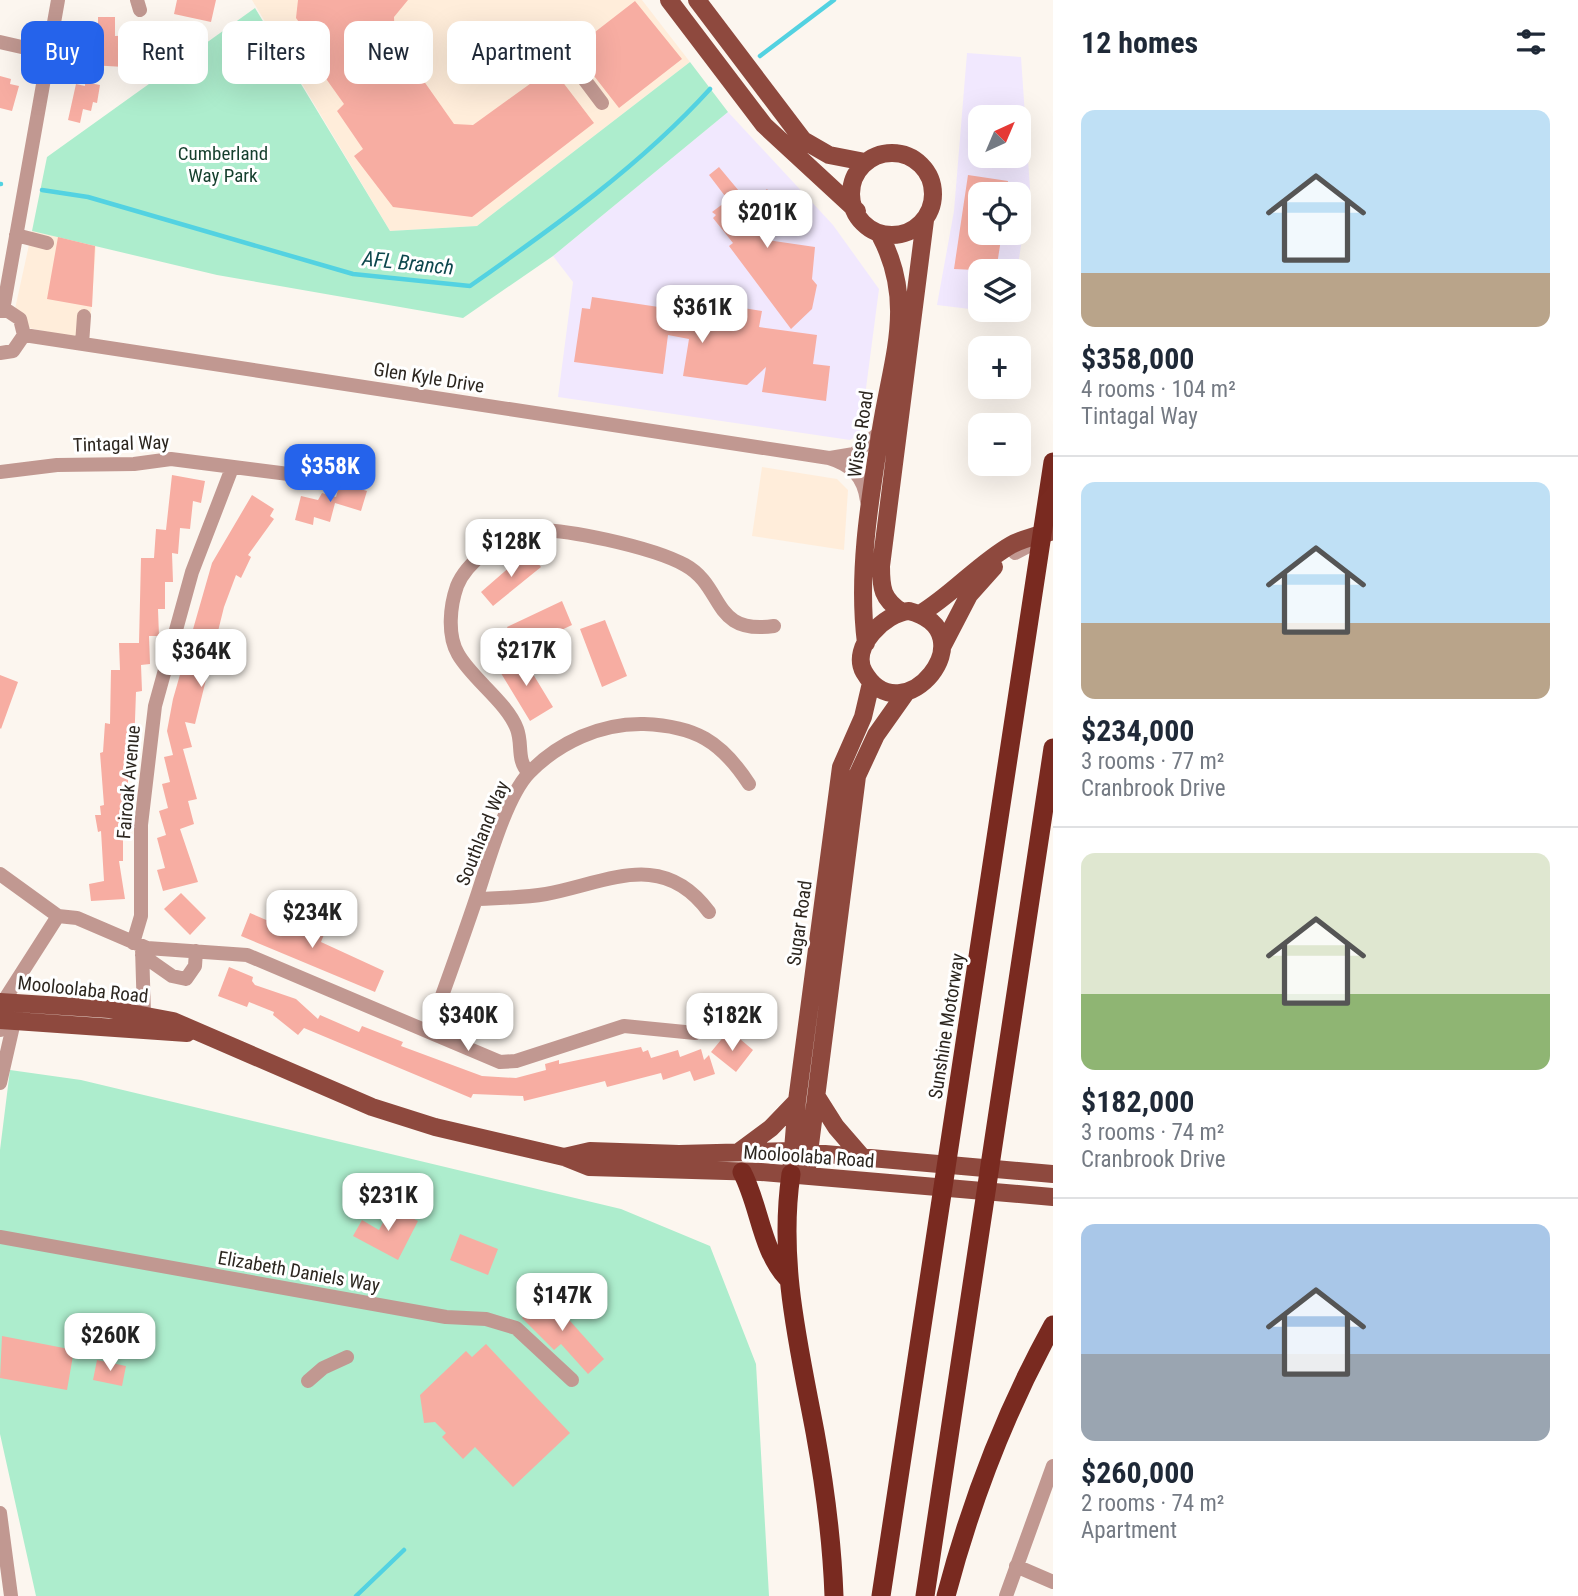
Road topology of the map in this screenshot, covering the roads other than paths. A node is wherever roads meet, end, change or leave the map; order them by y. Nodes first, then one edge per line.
1 (58, 0) edge
2 (669, 0) edge
3 (697, 0) edge
4 (54, 21) edge
5 (0, 42) edge
6 (21, 47) edge
7 (43, 84) edge
8 (588, 84) edge
9 (602, 103) dead end
10 (865, 162) junction
11 (857, 211) junction
12 (925, 220) junction
13 (16, 235) junction
14 (880, 235) junction
15 (47, 243) dead end
16 (1, 311) edge
17 (84, 316) dead end
18 (24, 335) junction
19 (82, 344) junction
20 (0, 353) edge
21 (881, 431) junction
22 (829, 458) junction
23 (1053, 462) edge
24 (232, 468) junction
25 (0, 472) edge
26 (328, 480) dead end
27 (869, 519) junction
28 (1053, 532) edge
29 (1015, 553) joint
30 (911, 613) junction
31 (774, 626) dead end
32 (866, 643) junction
33 (943, 645) junction
34 (871, 683) junction
35 (905, 694) junction
36 (1053, 748) edge
37 (528, 774) junction
38 (749, 784) dead end
39 (0, 874) edge
40 (476, 899) junction
41 (709, 912) dead end
42 (58, 916) junction
43 (139, 948) junction
44 (197, 951) junction
45 (5, 1014) edge
46 (144, 1014) junction
47 (429, 1032) junction
48 (695, 1033) dead end
49 (201, 1034) junction
50 (0, 1083) edge
51 (817, 1097) junction
52 (797, 1101) junction
53 (740, 1151) junction
54 (800, 1151) junction
55 (564, 1157) junction
56 (862, 1157) junction
57 (741, 1172) junction
58 (1053, 1174) edge
59 (798, 1175) junction
60 (1053, 1197) edge
61 (0, 1237) edge
62 (788, 1279) junction
63 (1053, 1325) edge
64 (347, 1357) dead end
65 (572, 1380) dead end
66 (308, 1381) dead end
67 (1053, 1466) edge
68 (0, 1513) edge
69 (1016, 1566) junction
70 (1053, 1582) edge
71 (12, 1596) edge
72 (834, 1596) edge
73 (881, 1596) edge
74 (925, 1596) edge
75 (946, 1596) edge
76 (1006, 1596) edge

1 - 4 street
2 - 11 main road
3 - 10 main road
5 - 6 street
7 - 13 street
8 - 9 street
10 - 11 main road
10 - 12 main road
11 - 14 main road
12 - 14 main road
12 - 30 main road, Wises Road
13 - 15 street
13 - 16 street
14 - 21 main road, Wises Road
16 - 18 street
17 - 19 street
18 - 19 street, Glen Kyle Drive
18 - 20 street
19 - 22 street, Glen Kyle Drive
21 - 22 street
21 - 27 main road, Wises Road
22 - 27 street
23 - 73 highway, Sunshine Motorway
24 - 25 street, Tintagal Way
24 - 26 street, Tintagal Way
24 - 43 street, Fairoak Avenue
27 - 32 main road, Wises Road
28 - 29 street
28 - 30 main road
29 - 33 main road
30 - 32 main road
30 - 33 main road
31 - 37 street
32 - 34 main road
33 - 35 main road
34 - 35 main road
34 - 52 main road, Sugar Road
35 - 51 main road, Sugar Road
36 - 74 highway
37 - 38 street, Southland Way
37 - 40 street, Southland Way
39 - 42 street
40 - 41 street
40 - 47 street, Southland Way
42 - 43 street
42 - 45 street
43 - 44 street
43 - 44 street
43 - 46 street, Fairoak Avenue
44 - 47 street
45 - 46 main road, Mooloolaba Road
45 - 49 main road, Mooloolaba Road
45 - 50 street
46 - 49 main road, Mooloolaba Road
47 - 48 street
49 - 55 main road, Mooloolaba Road
51 - 54 main road, Sugar Road
51 - 56 main road
52 - 53 main road
52 - 54 main road, Sugar Road
53 - 54 main road, Mooloolaba Road
53 - 55 main road, Mooloolaba Road
54 - 56 main road, Mooloolaba Road
54 - 59 main road, Sugar Road
55 - 57 main road, Mooloolaba Road
56 - 58 main road, Mooloolaba Road
57 - 59 main road, Mooloolaba Road
57 - 62 highway
59 - 60 main road, Mooloolaba Road
59 - 62 highway
61 - 65 street, Elizabeth Daniels Way
62 - 72 highway
63 - 75 highway
64 - 66 street
67 - 69 street
68 - 71 street
69 - 70 street
69 - 76 street

